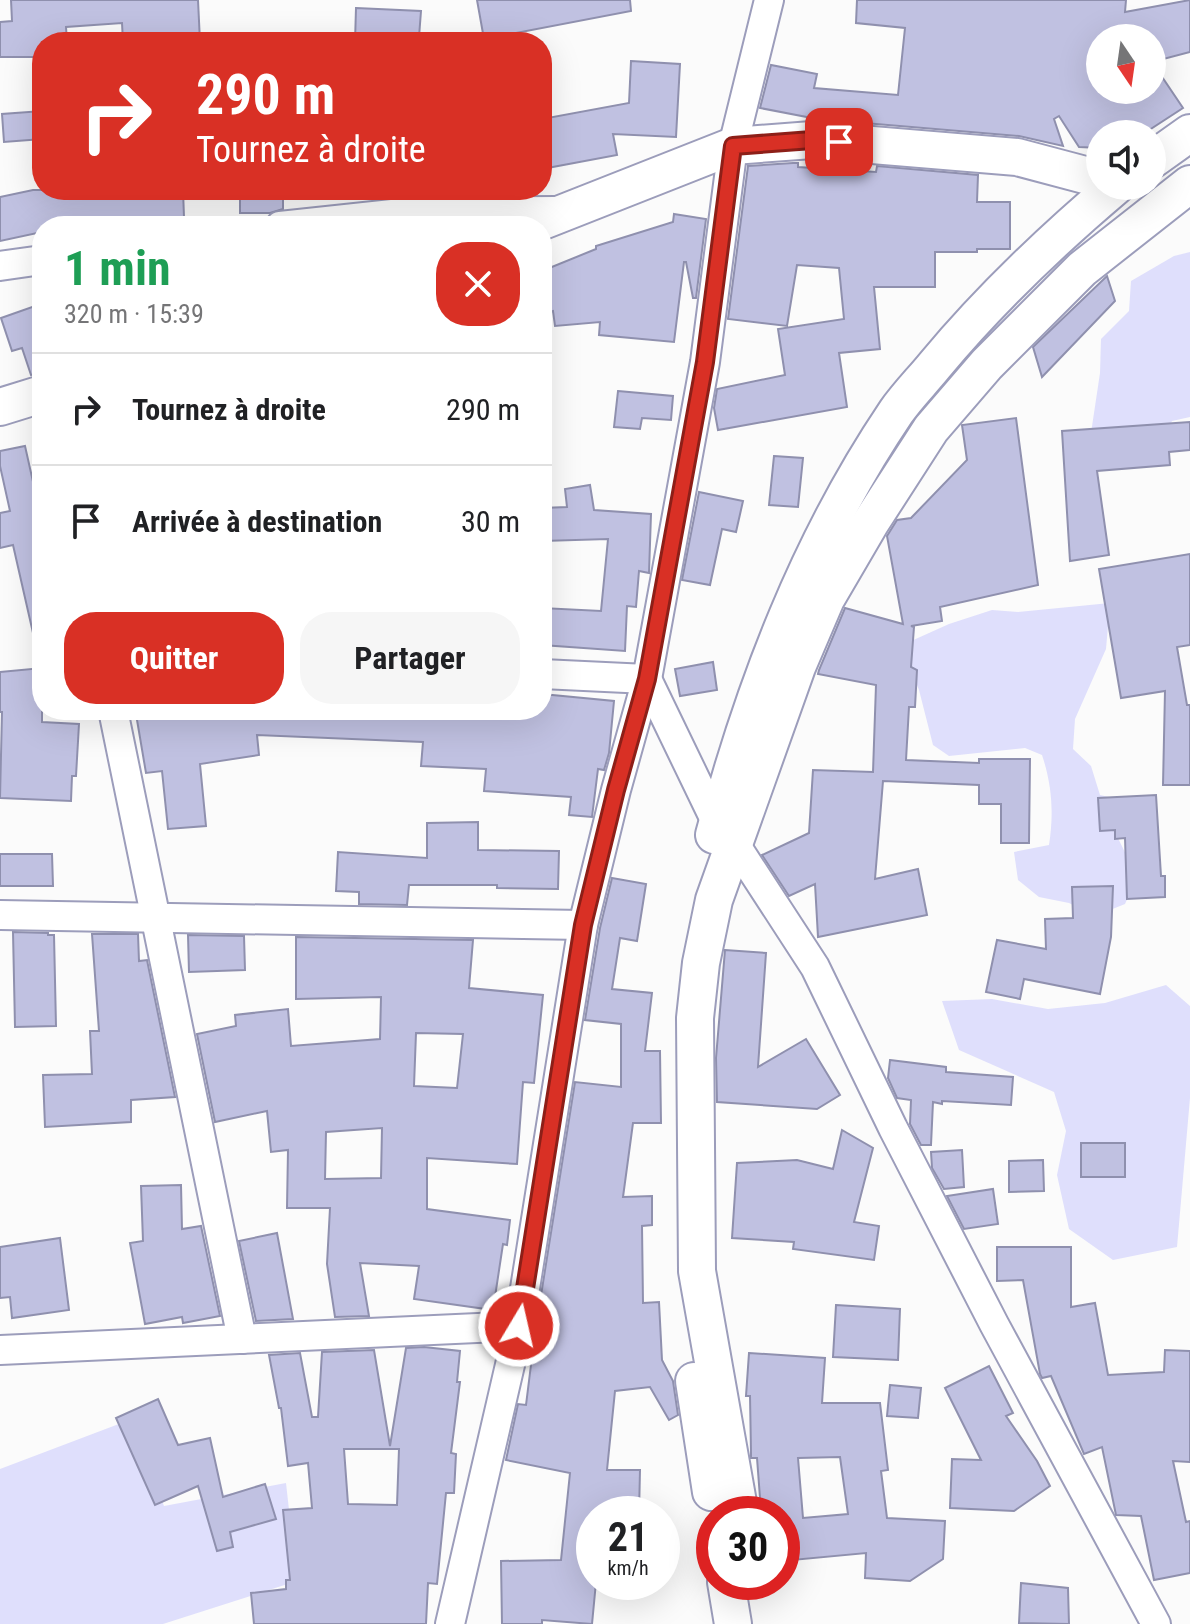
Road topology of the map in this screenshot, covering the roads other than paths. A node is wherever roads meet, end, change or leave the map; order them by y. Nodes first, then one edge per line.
1 (769, 0) edge
2 (1190, 133) edge
3 (733, 146) junction
4 (1166, 150) edge
5 (1086, 175) edge
6 (1190, 184) edge
7 (1100, 200) edge
8 (566, 211) junction
9 (374, 216) edge
10 (552, 217) edge
11 (32, 261) edge
12 (0, 266) edge
13 (32, 397) edge
14 (0, 407) edge
15 (552, 674) edge
16 (647, 679) junction
17 (115, 720) edge
18 (726, 834) junction
19 (0, 915) edge
20 (154, 917) junction
21 (583, 925) junction
22 (519, 1326) junction
23 (242, 1339) junction
24 (0, 1350) edge
25 (712, 1496) edge
26 (737, 1496) edge
27 (729, 1600) edge
28 (754, 1600) edge
29 (450, 1624) edge
30 (733, 1624) edge
31 (757, 1624) edge
32 (1156, 1624) edge

1 - 3 street
2 - 4 street
3 - 5 street
3 - 8 street
3 - 16 street
6 - 18 street
7 - 18 street
8 - 9 street
8 - 10 street
11 - 12 street
13 - 14 street
15 - 16 street
16 - 18 street
16 - 21 street
17 - 20 street
18 - 25 street
18 - 26 street
18 - 32 street
19 - 20 street
20 - 21 street
20 - 23 street
21 - 22 street
22 - 23 street
22 - 29 street
23 - 24 street
27 - 30 street
28 - 31 street

